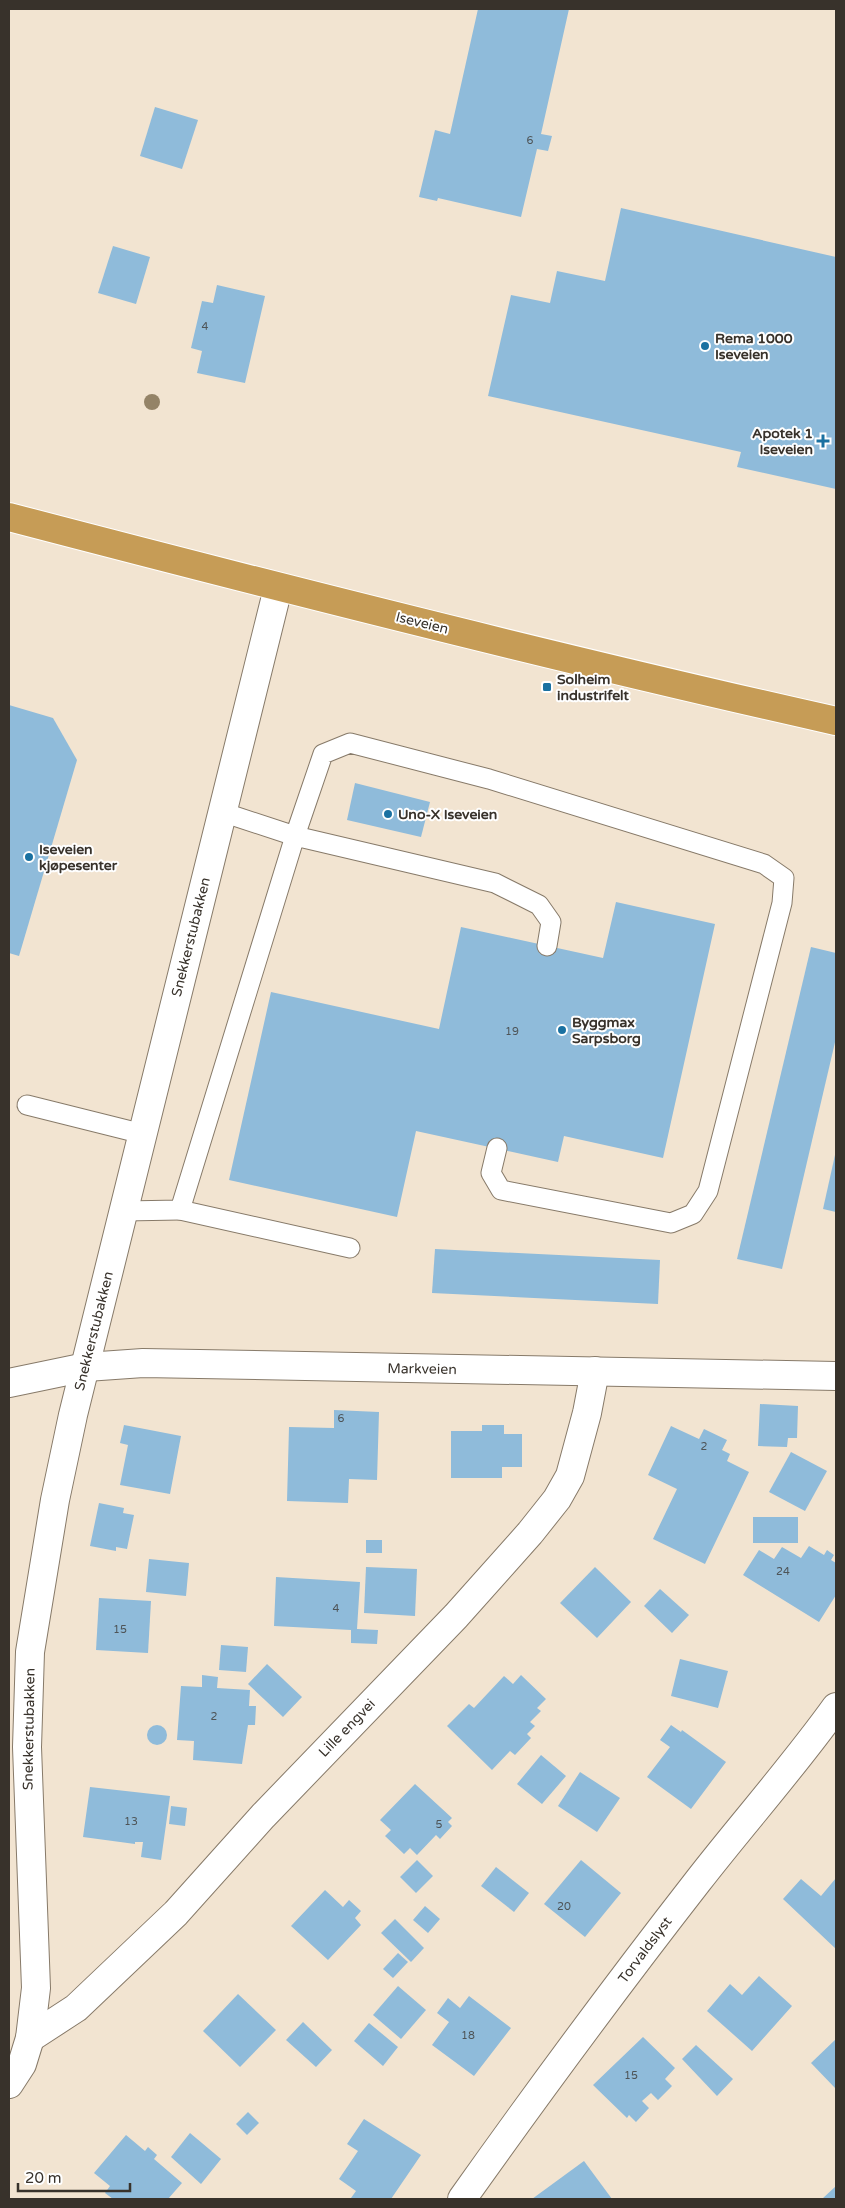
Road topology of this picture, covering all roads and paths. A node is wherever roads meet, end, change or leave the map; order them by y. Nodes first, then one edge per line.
1 (9, 517) edge
2 (278, 588) junction
3 (836, 720) edge
4 (222, 812) junction
5 (295, 836) junction
6 (547, 946) dead end
7 (27, 1106) dead end
8 (143, 1134) junction
9 (497, 1148) dead end
10 (180, 1210) junction
11 (124, 1211) junction
12 (350, 1248) dead end
13 (86, 1367) junction
14 (595, 1371) junction
15 (836, 1376) edge
16 (9, 1383) edge
17 (836, 1707) edge
18 (30, 2038) junction
19 (9, 2084) edge
20 (462, 2199) edge

1 - 2 highway, Iseveien
2 - 3 highway, Iseveien
2 - 4 street, Snekkerstubakken
4 - 5 lane
4 - 8 street, Snekkerstubakken
5 - 6 lane
5 - 9 lane
5 - 10 lane
7 - 8 lane
8 - 11 street, Snekkerstubakken
10 - 11 lane
10 - 12 lane
11 - 13 street, Snekkerstubakken
13 - 14 street, Markveien
13 - 16 street, Markveien
13 - 18 street, Snekkerstubakken
14 - 15 street, Markveien
14 - 18 street, Lille engvei
17 - 20 street, Torvaldslyst
18 - 19 street, Snekkerstubakken

